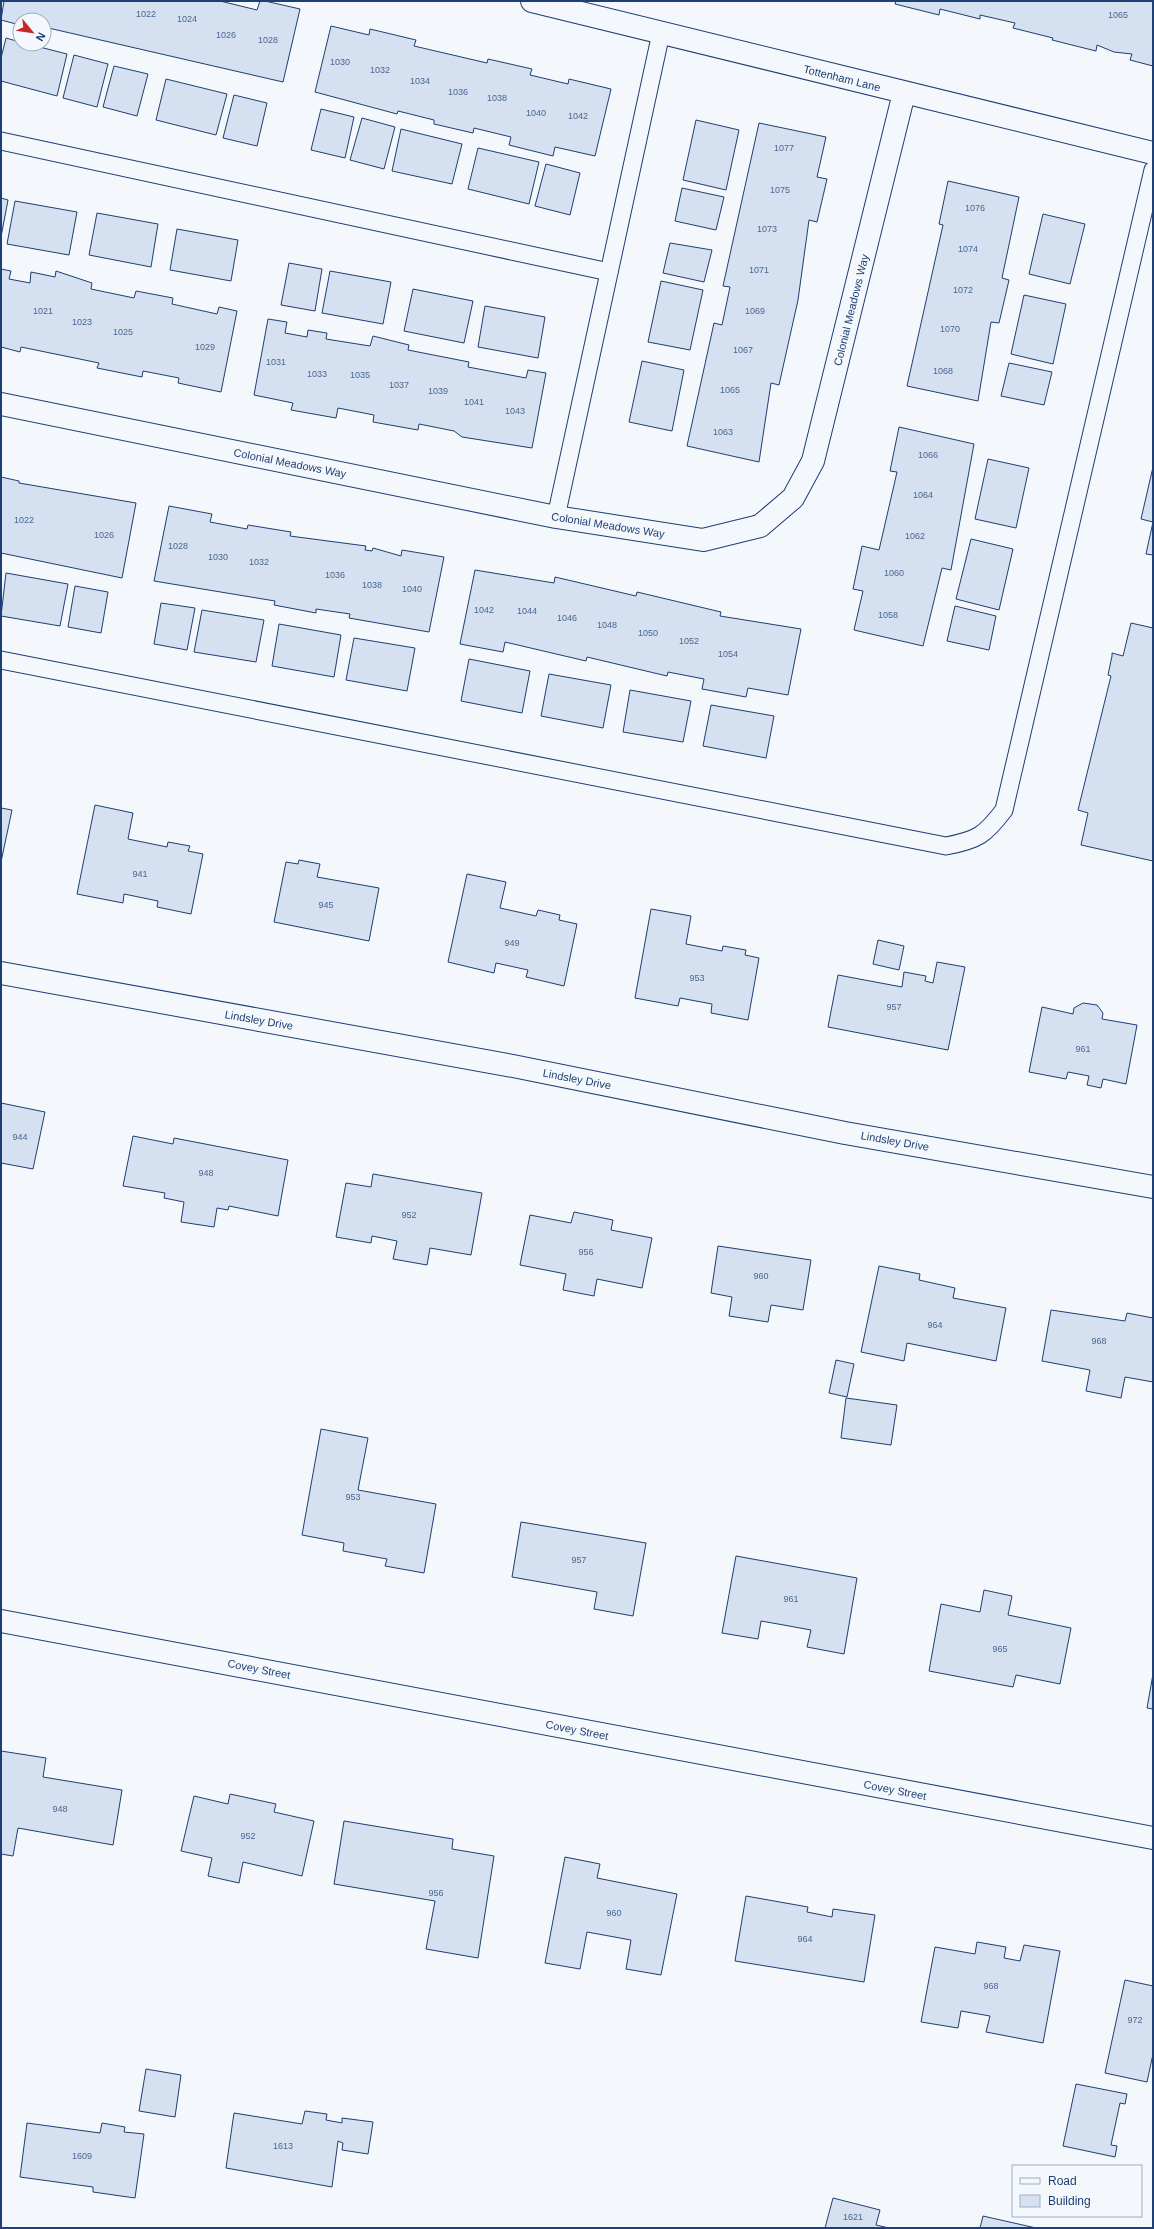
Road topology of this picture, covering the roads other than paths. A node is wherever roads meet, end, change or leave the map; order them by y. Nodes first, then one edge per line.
1 (532, 1) edge
2 (661, 33) junction
3 (904, 93) junction
4 (1, 141) edge
5 (1153, 153) edge
6 (1153, 170) edge
7 (609, 272) junction
8 (1, 404) edge
9 (556, 517) junction
10 (1, 660) edge
11 (1, 973) edge
12 (1153, 1187) edge
13 (1, 1621) edge
14 (1153, 1838) edge

1 - 2 street, Tottenham Lane
2 - 3 street, Tottenham Lane
2 - 7 lane
3 - 5 street, Tottenham Lane
3 - 9 street, Colonial Meadows Way
4 - 7 lane
6 - 10 lane
7 - 9 lane
8 - 9 street, Colonial Meadows Way
11 - 12 street, Lindsley Drive
13 - 14 street, Covey Street

